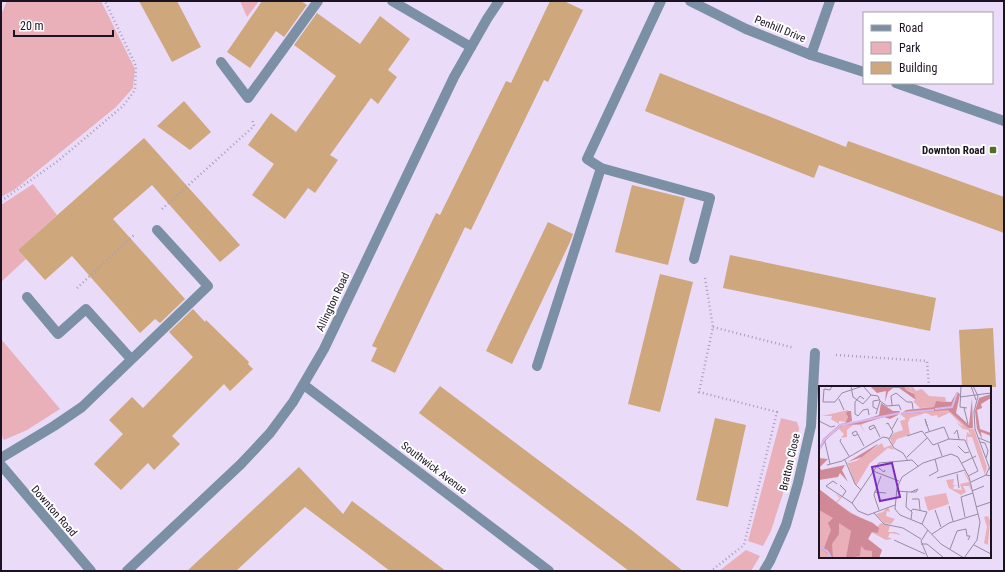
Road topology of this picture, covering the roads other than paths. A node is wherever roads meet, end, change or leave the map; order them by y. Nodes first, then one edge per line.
1 (318, 1) edge
2 (392, 1) edge
3 (500, 1) edge
4 (661, 1) edge
5 (690, 1) edge
6 (830, 1) edge
7 (471, 47) junction
8 (810, 55) junction
9 (221, 62) dead end
10 (863, 72) edge
11 (899, 84) edge
12 (1004, 121) edge
13 (601, 168) junction
14 (157, 230) dead end
15 (694, 259) road end
16 (27, 297) dead end
17 (815, 353) dead end
18 (131, 360) junction
19 (537, 366) dead end
20 (304, 385) junction
21 (1, 458) edge
22 (1, 465) edge
23 (90, 571) edge
24 (128, 571) edge
25 (549, 571) edge
26 (764, 571) edge

1 - 9 street
2 - 7 street
3 - 7 street, Allington Road
4 - 13 street
5 - 8 street, Penhill Drive
6 - 8 street
7 - 20 street, Allington Road
8 - 10 street, Penhill Drive
11 - 12 street
13 - 15 street
13 - 19 street
14 - 18 street
16 - 18 street
17 - 26 street, Bratton Close
18 - 21 street
20 - 24 street, Allington Road
20 - 25 street, Southwick Avenue
22 - 23 street, Downton Road

